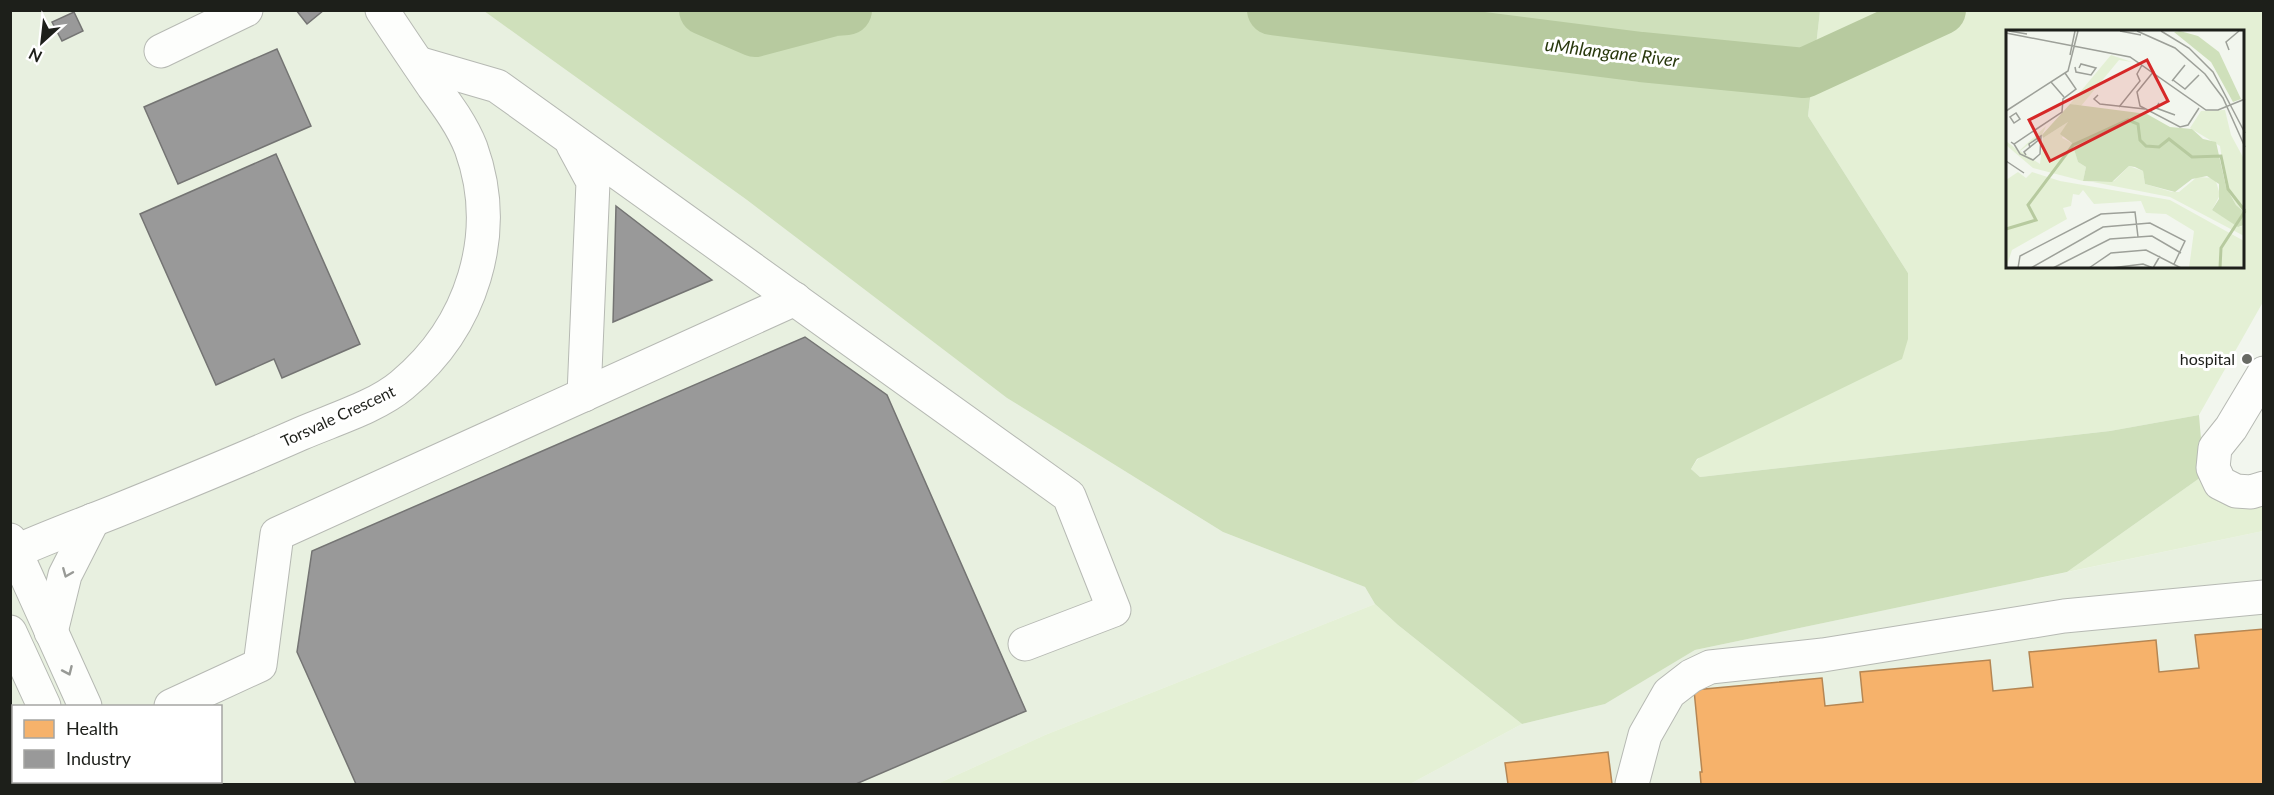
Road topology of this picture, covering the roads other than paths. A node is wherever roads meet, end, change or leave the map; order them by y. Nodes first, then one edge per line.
1 (246, 10) edge
2 (382, 10) edge
3 (161, 51) dead end
4 (418, 63) junction
5 (570, 138) junction
6 (795, 299) junction
7 (2264, 373) edge
8 (584, 395) junction
9 (2264, 421) edge
10 (2231, 428) junction
11 (2264, 488) edge
12 (93, 520) junction
13 (12, 549) edge
14 (2264, 597) edge
15 (10, 632) edge
16 (51, 632) junction
17 (1025, 644) dead end
18 (44, 705) edge
19 (85, 705) edge
20 (173, 705) edge
21 (1632, 784) edge

1 - 3 street
2 - 4 street, Torsvale Crescent
4 - 5 street
4 - 12 street, Torsvale Crescent
5 - 6 street
5 - 8 street
6 - 8 street
6 - 17 street
7 - 10 street
8 - 20 street
9 - 10 street
10 - 11 street
12 - 13 street, Torsvale Crescent
12 -> 16 street
13 - 16 street
14 - 21 street
15 - 18 street
16 -> 19 street

